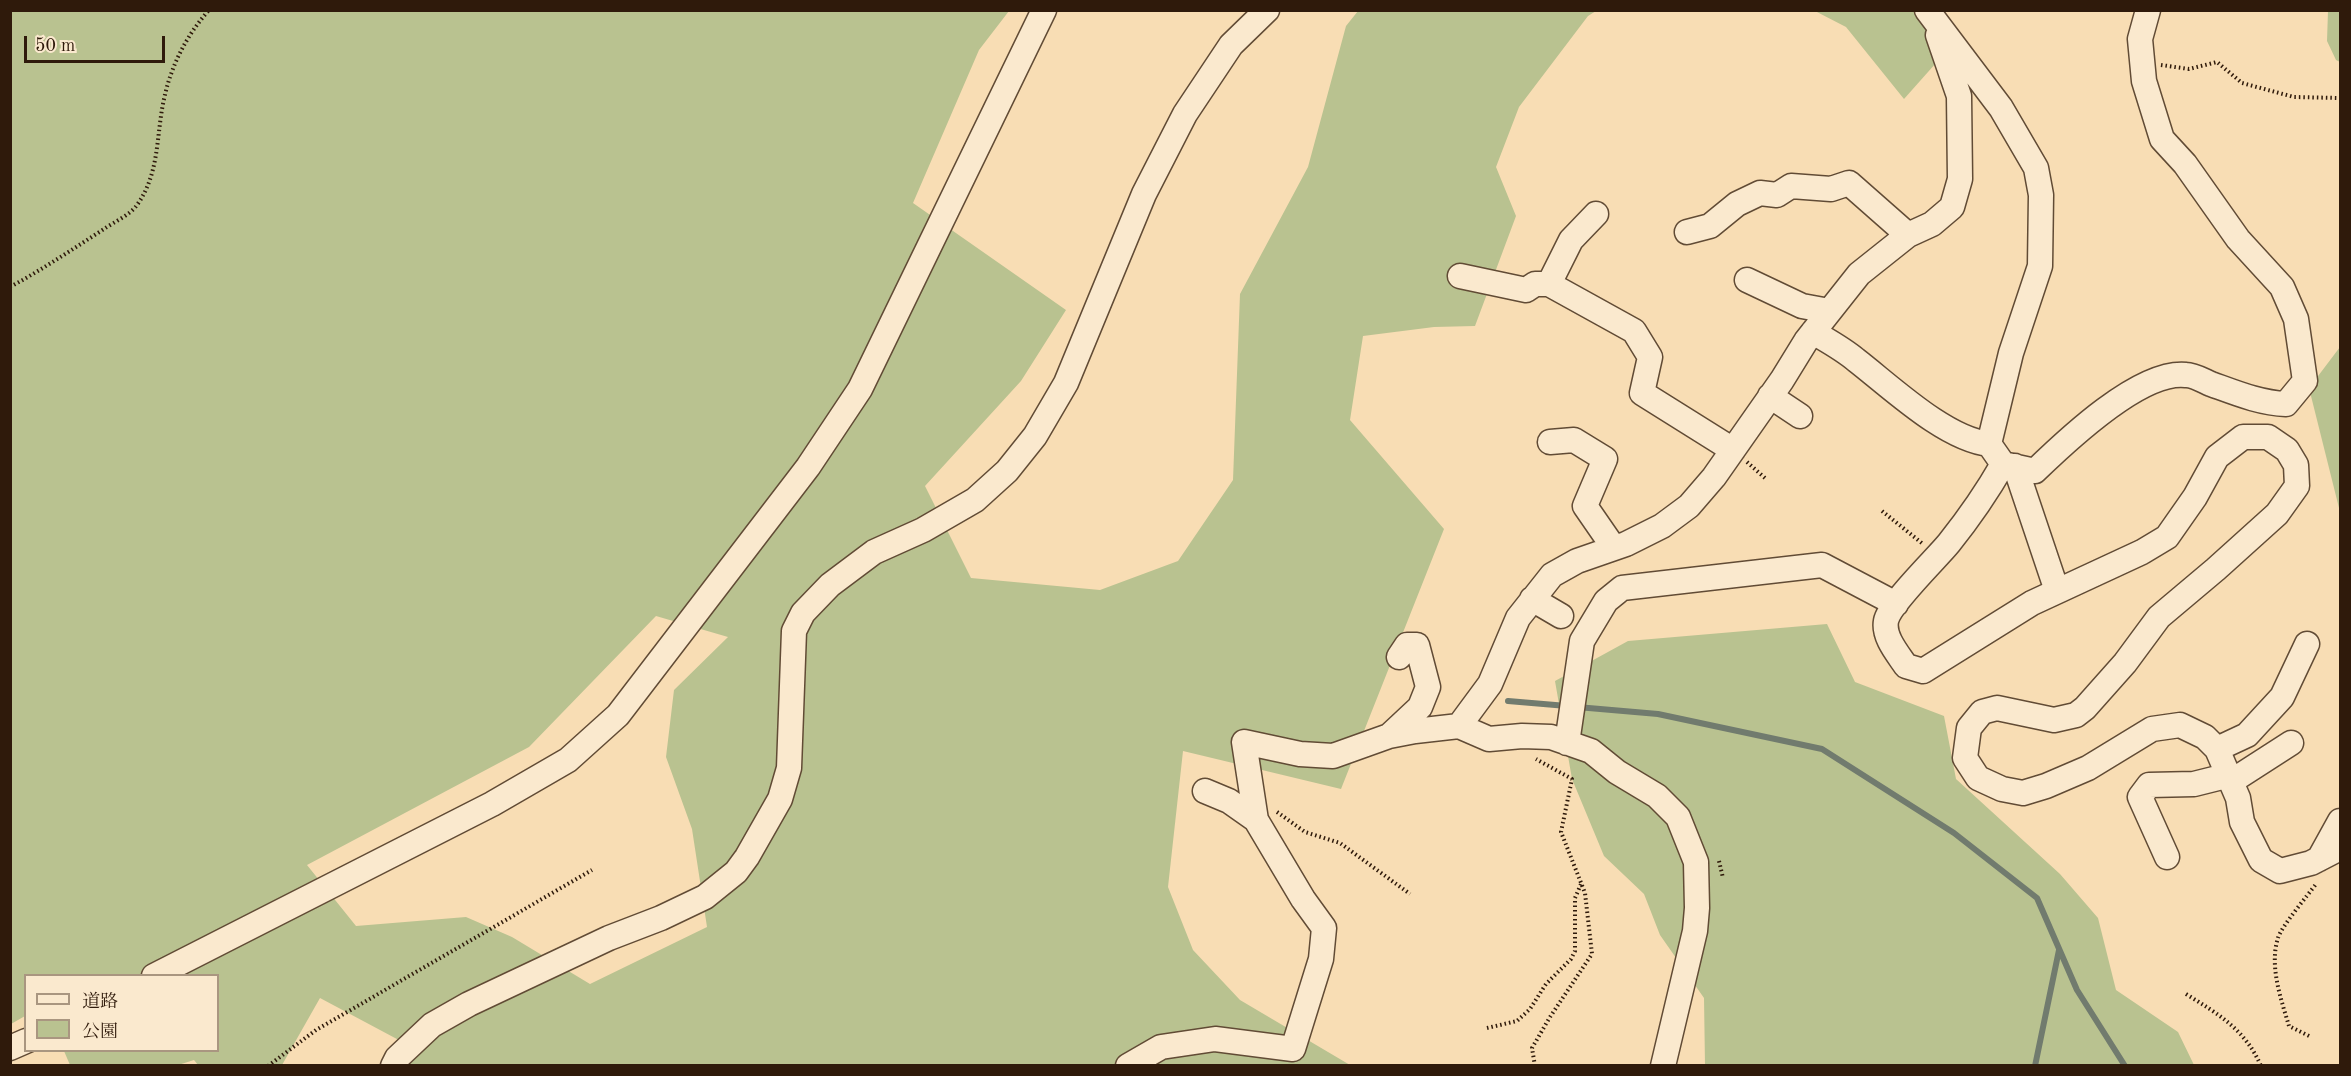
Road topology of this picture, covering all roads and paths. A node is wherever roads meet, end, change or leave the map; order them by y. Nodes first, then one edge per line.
1 (208, 10) edge
2 (1044, 10) edge
3 (1267, 10) edge
4 (2148, 10) edge
5 (1930, 16) edge
6 (2142, 62) junction
7 (2340, 98) edge
8 (1596, 214) dead end
9 (1687, 232) dead end
10 (1908, 235) junction
11 (1460, 276) dead end
12 (1748, 280) dead end
13 (1549, 284) junction
14 (10, 286) edge
15 (1829, 311) junction
16 (1813, 332) junction
17 (1770, 396) junction
18 (1800, 416) dead end
19 (1550, 442) dead end
20 (1733, 450) junction
21 (2002, 458) junction
22 (1882, 511) dead end
23 (1614, 548) junction
24 (1937, 556) junction
25 (2057, 591) junction
26 (1532, 598) junction
27 (1896, 604) junction
28 (1561, 616) dead end
29 (2307, 644) dead end
30 (1399, 657) dead end
31 (1459, 726) junction
32 (1389, 736) junction
33 (1567, 743) junction
34 (2290, 743) dead end
35 (2217, 749) junction
36 (1527, 758) dead end
37 (2231, 778) junction
38 (1205, 791) dead end
39 (1252, 795) junction
40 (1256, 820) junction
41 (2340, 821) edge
42 (2340, 848) edge
43 (2167, 857) dead end
44 (592, 870) dead end
45 (2319, 870) junction
46 (1581, 884) junction
47 (1410, 894) dead end
48 (156, 974) edge
49 (2186, 994) dead end
50 (1487, 1028) dead end
51 (2309, 1036) dead end
52 (24, 1042) edge
53 (10, 1048) edge
54 (268, 1065) edge
55 (393, 1065) edge
56 (1128, 1065) edge
57 (1535, 1065) edge
58 (1663, 1065) edge
59 (2261, 1065) edge

1 - 14 path
2 - 48 street
3 - 55 street
4 - 6 street
5 - 10 street
5 - 21 street
6 - 7 path
6 - 21 street
8 - 13 street
9 - 10 street
10 - 15 street
11 - 13 street
12 - 15 street
13 - 20 street
15 - 16 street
16 - 17 street
16 - 21 street
17 - 18 street
17 - 20 street
19 - 23 street
20 - 23 street
21 - 24 street
21 - 25 street
22 - 24 path
23 - 26 street
24 - 27 street
25 - 27 street
25 - 35 street
26 - 28 street
26 - 31 street
27 - 33 street
29 - 35 street
30 - 32 street
31 - 32 street
31 - 33 street
32 - 39 street
33 - 58 street
34 - 37 street
35 - 37 street
36 - 46 path
37 - 43 street
37 - 45 street
38 - 40 street
39 - 40 street
39 - 47 path
40 - 56 street
41 - 45 street
42 - 45 street
44 - 54 path
45 - 51 path
46 - 50 path
46 - 57 path
49 - 59 path
52 - 53 street

